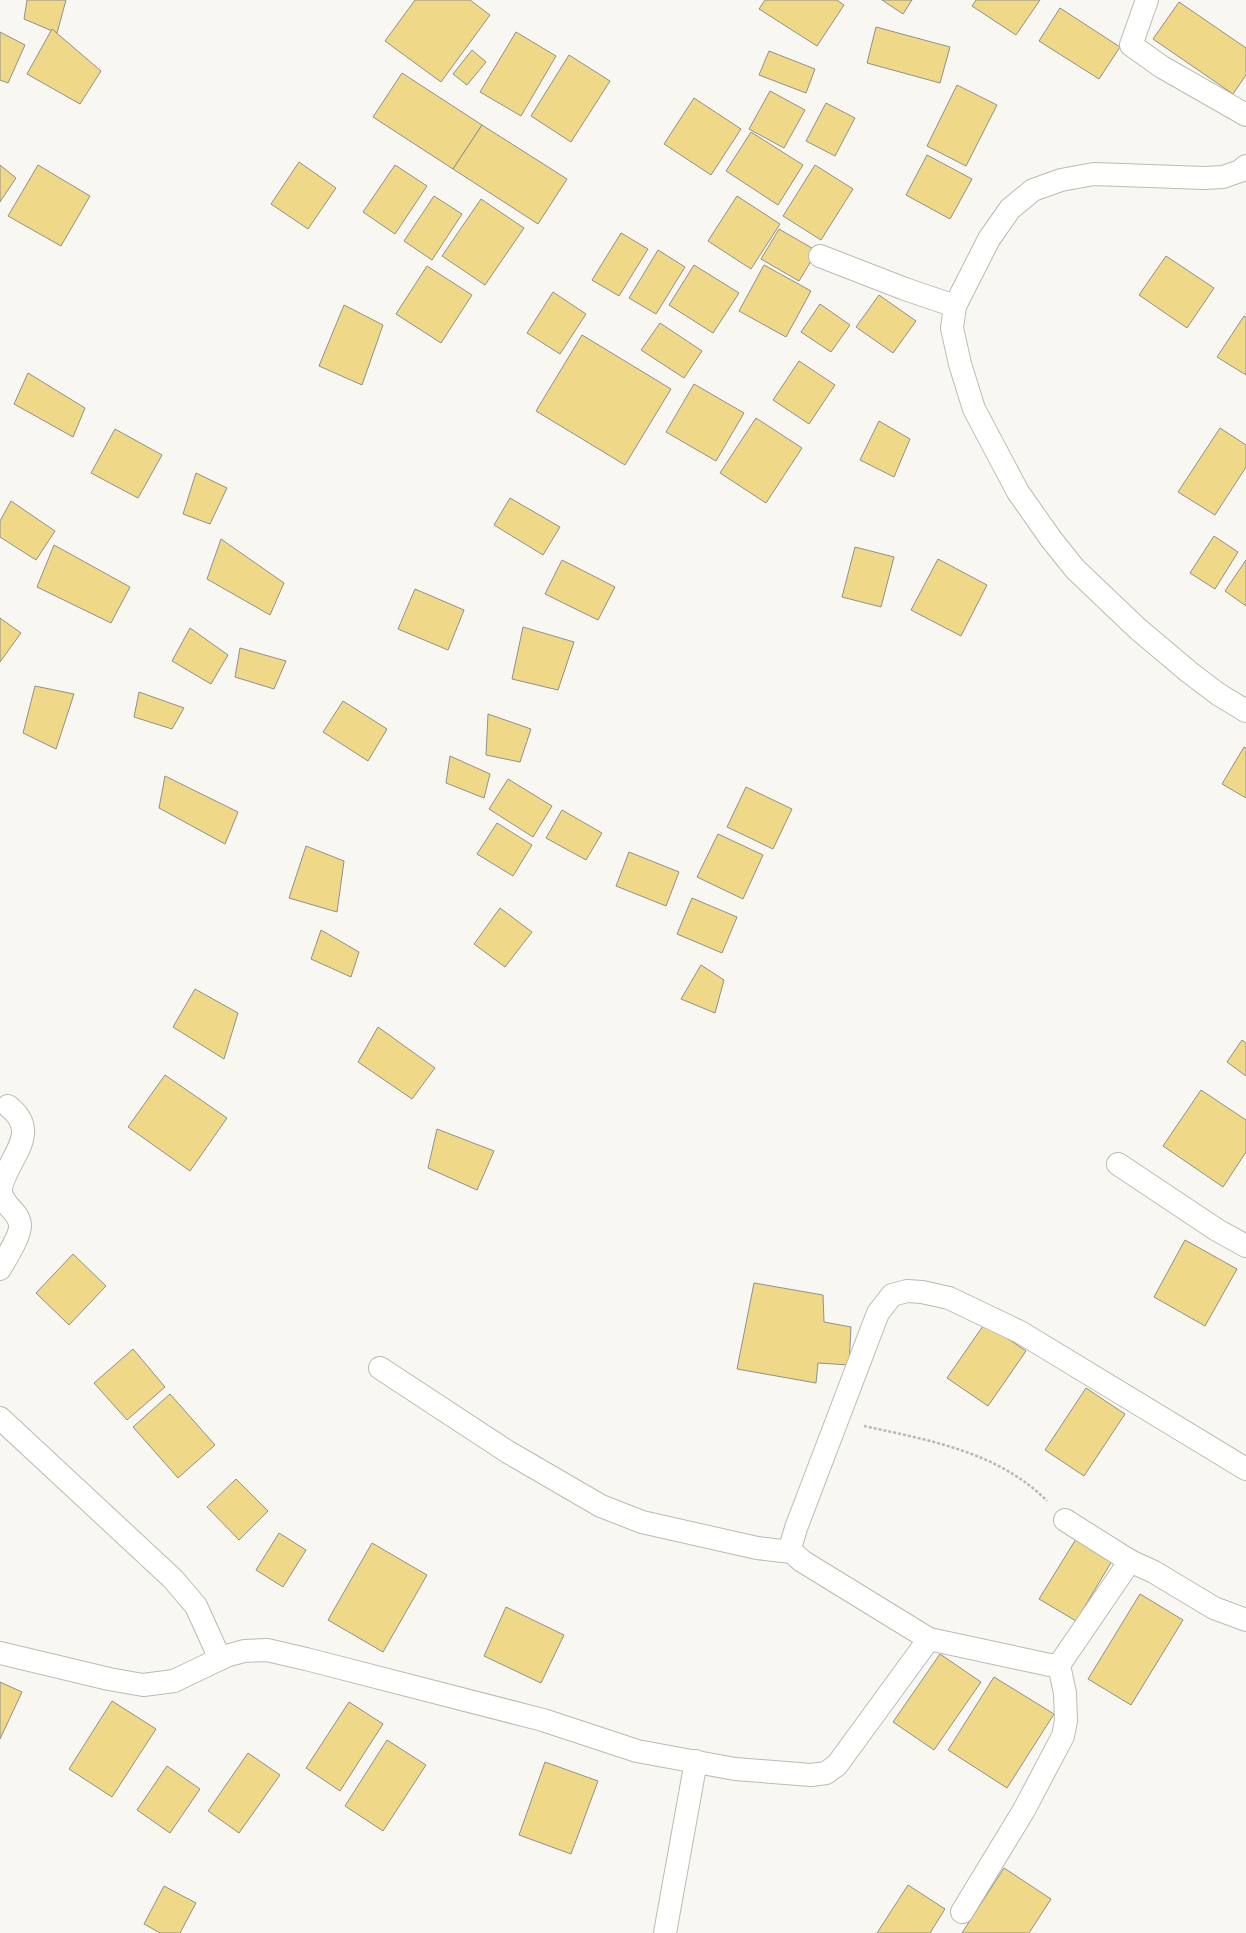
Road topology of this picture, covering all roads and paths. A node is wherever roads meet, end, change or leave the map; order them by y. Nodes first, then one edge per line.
1 (1147, 0) edge
2 (1246, 115) edge
3 (1244, 171) edge
4 (820, 256) dead end
5 (955, 306) junction
6 (1246, 711) edge
7 (8, 1106) dead end
8 (1118, 1164) dead end
9 (1246, 1246) edge
10 (0, 1269) edge
11 (380, 1368) dead end
12 (0, 1418) edge
13 (836, 1421) junction
14 (1246, 1469) edge
15 (1065, 1520) joint
16 (792, 1552) junction
17 (1130, 1561) junction
18 (1246, 1620) edge
19 (929, 1639) junction
20 (0, 1653) edge
21 (220, 1659) junction
22 (1059, 1665) junction
23 (696, 1761) junction
24 (962, 1912) dead end
25 (665, 1933) edge

1 - 2 street
3 - 5 street
4 - 5 street
5 - 6 street
7 - 10 street
8 - 9 street
11 - 16 street
12 - 21 street
13 - 14 street
13 - 15 path
13 - 16 street
15 - 17 street
16 - 19 street
17 - 18 street
17 - 22 street
19 - 22 street
19 - 23 street
20 - 21 street
21 - 23 street
22 - 24 street
23 - 25 street

